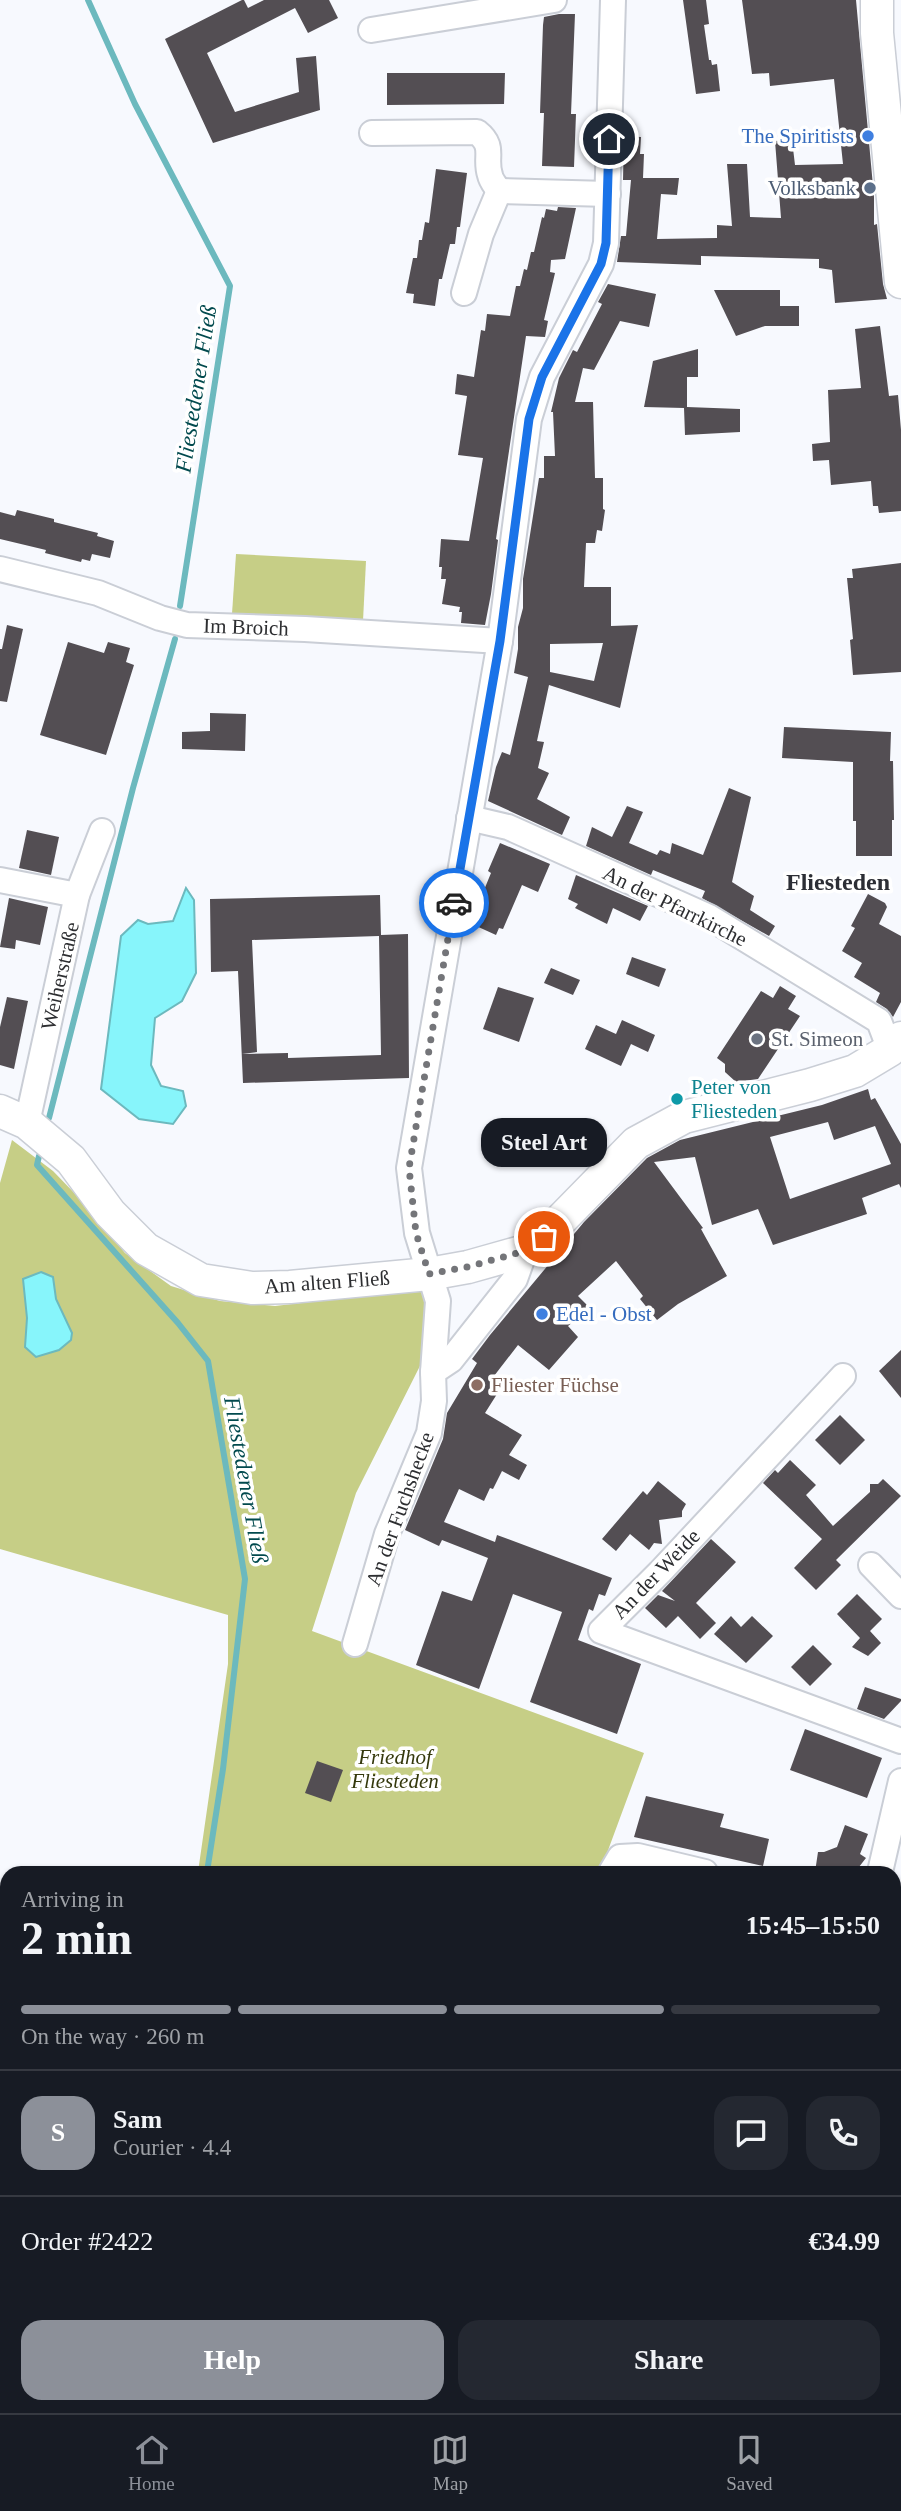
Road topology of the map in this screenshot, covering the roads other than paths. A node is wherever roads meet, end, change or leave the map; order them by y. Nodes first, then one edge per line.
1 (554, 0) edge
2 (613, 0) edge
3 (877, 0) edge
4 (371, 30) dead end
5 (372, 133) dead end
6 (499, 191) junction
7 (607, 194) junction
8 (901, 282) edge
9 (464, 293) dead end
10 (0, 569) edge
11 (500, 641) junction
12 (469, 817) junction
13 (102, 831) dead end
14 (0, 880) edge
15 (78, 895) junction
16 (897, 1052) edge
17 (13, 1117) edge
18 (525, 1251) junction
19 (429, 1274) junction
20 (433, 1372) junction
21 (843, 1376) dead end
22 (871, 1565) dead end
23 (901, 1596) edge
24 (355, 1644) dead end
25 (901, 1741) edge
26 (901, 1781) edge
27 (895, 1838) edge
28 (615, 1866) edge
29 (678, 1866) edge
30 (883, 1866) edge

1 - 4 street
2 - 7 street, An der Fuchshecke
3 - 8 main road
5 - 6 street
6 - 7 street
6 - 9 street
7 - 11 street, An der Fuchshecke
10 - 11 street, Im Broich
11 - 12 street, An der Fuchshecke
12 - 16 street, An der Pfarrkirche
12 - 19 street, An der Fuchshecke
13 - 15 street, Weiherstraße
14 - 15 street
15 - 17 street, Weiherstraße
16 - 18 main road, Am alten Fließ
17 - 19 main road, Am alten Fließ
18 - 19 main road, Am alten Fließ
18 - 20 street
19 - 20 street, An der Fuchshecke
20 - 24 street, An der Fuchshecke
21 - 25 street, An der Weide
22 - 23 street
26 - 27 street
27 - 30 street
28 - 29 street

